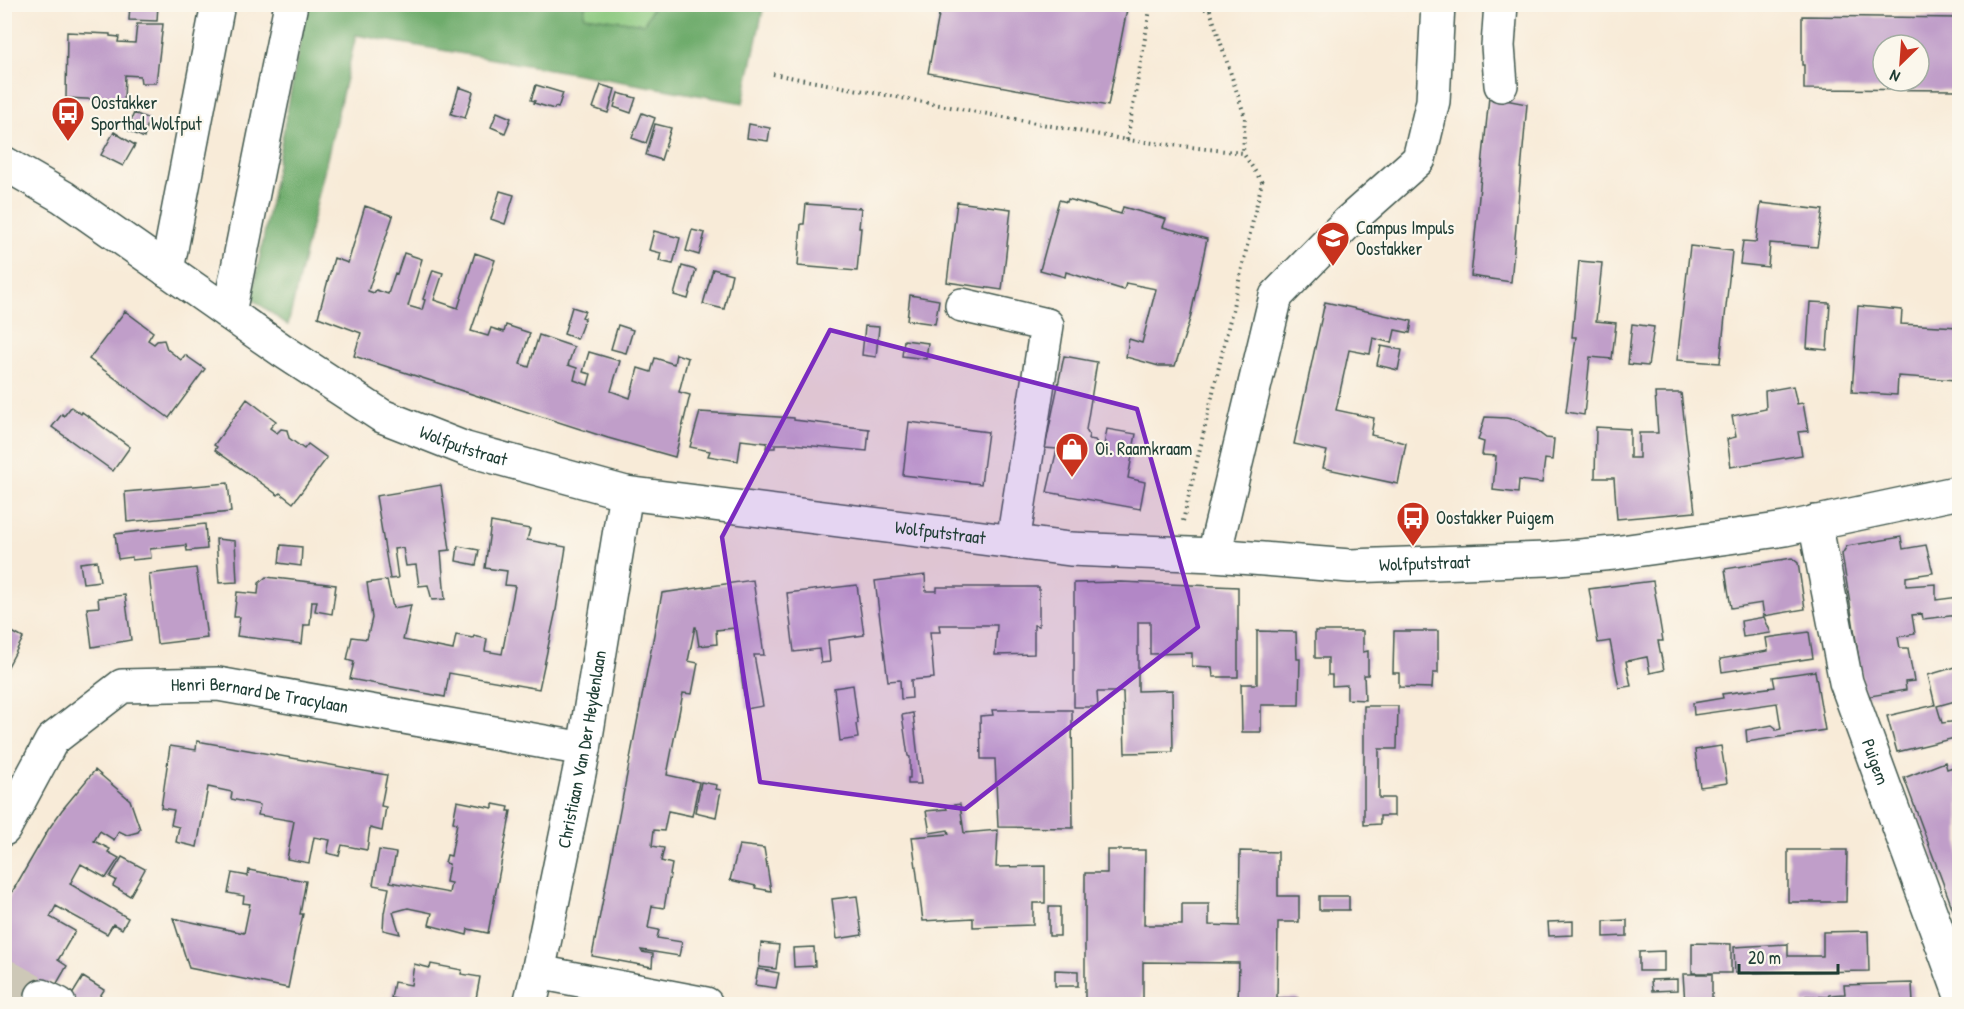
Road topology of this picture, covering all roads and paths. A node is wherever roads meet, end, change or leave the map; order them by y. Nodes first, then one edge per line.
1 (218, 4) edge
2 (291, 4) edge
3 (1151, 4) edge
4 (1188, 4) edge
5 (1208, 4) edge
6 (1438, 4) edge
7 (1501, 4) edge
8 (1210, 10) junction
9 (773, 74) dead end
10 (1501, 85) dead end
11 (1127, 140) junction
12 (1243, 153) junction
13 (4, 163) edge
14 (167, 270) junction
15 (962, 305) dead end
16 (229, 313) junction
17 (1959, 492) edge
18 (626, 494) junction
19 (1815, 522) junction
20 (1013, 542) junction
21 (1175, 553) junction
22 (1214, 555) junction
23 (584, 749) junction
24 (4, 829) edge
25 (538, 972) junction
26 (1959, 993) edge
27 (530, 1005) edge
28 (706, 1005) edge

1 - 14 street
2 - 16 street
3 - 11 path
4 - 8 path
5 - 8 path
6 - 22 street
7 - 10 street
8 - 12 path
9 - 11 path
11 - 12 path
12 - 21 path
13 - 14 street, Wolfputstraat
14 - 16 street, Wolfputstraat
15 - 20 street
16 - 18 street, Wolfputstraat
17 - 19 street, Wolfputstraat
18 - 20 street, Wolfputstraat
18 - 23 street, Christiaan Van Der Heydenlaan
19 - 22 street, Wolfputstraat
19 - 26 street, Puigem
20 - 21 street, Wolfputstraat
21 - 22 street, Wolfputstraat
23 - 24 street, Henri Bernard De Tracylaan
23 - 25 street, Christiaan Van Der Heydenlaan
25 - 27 street, Christiaan Van Der Heydenlaan
25 - 28 street

